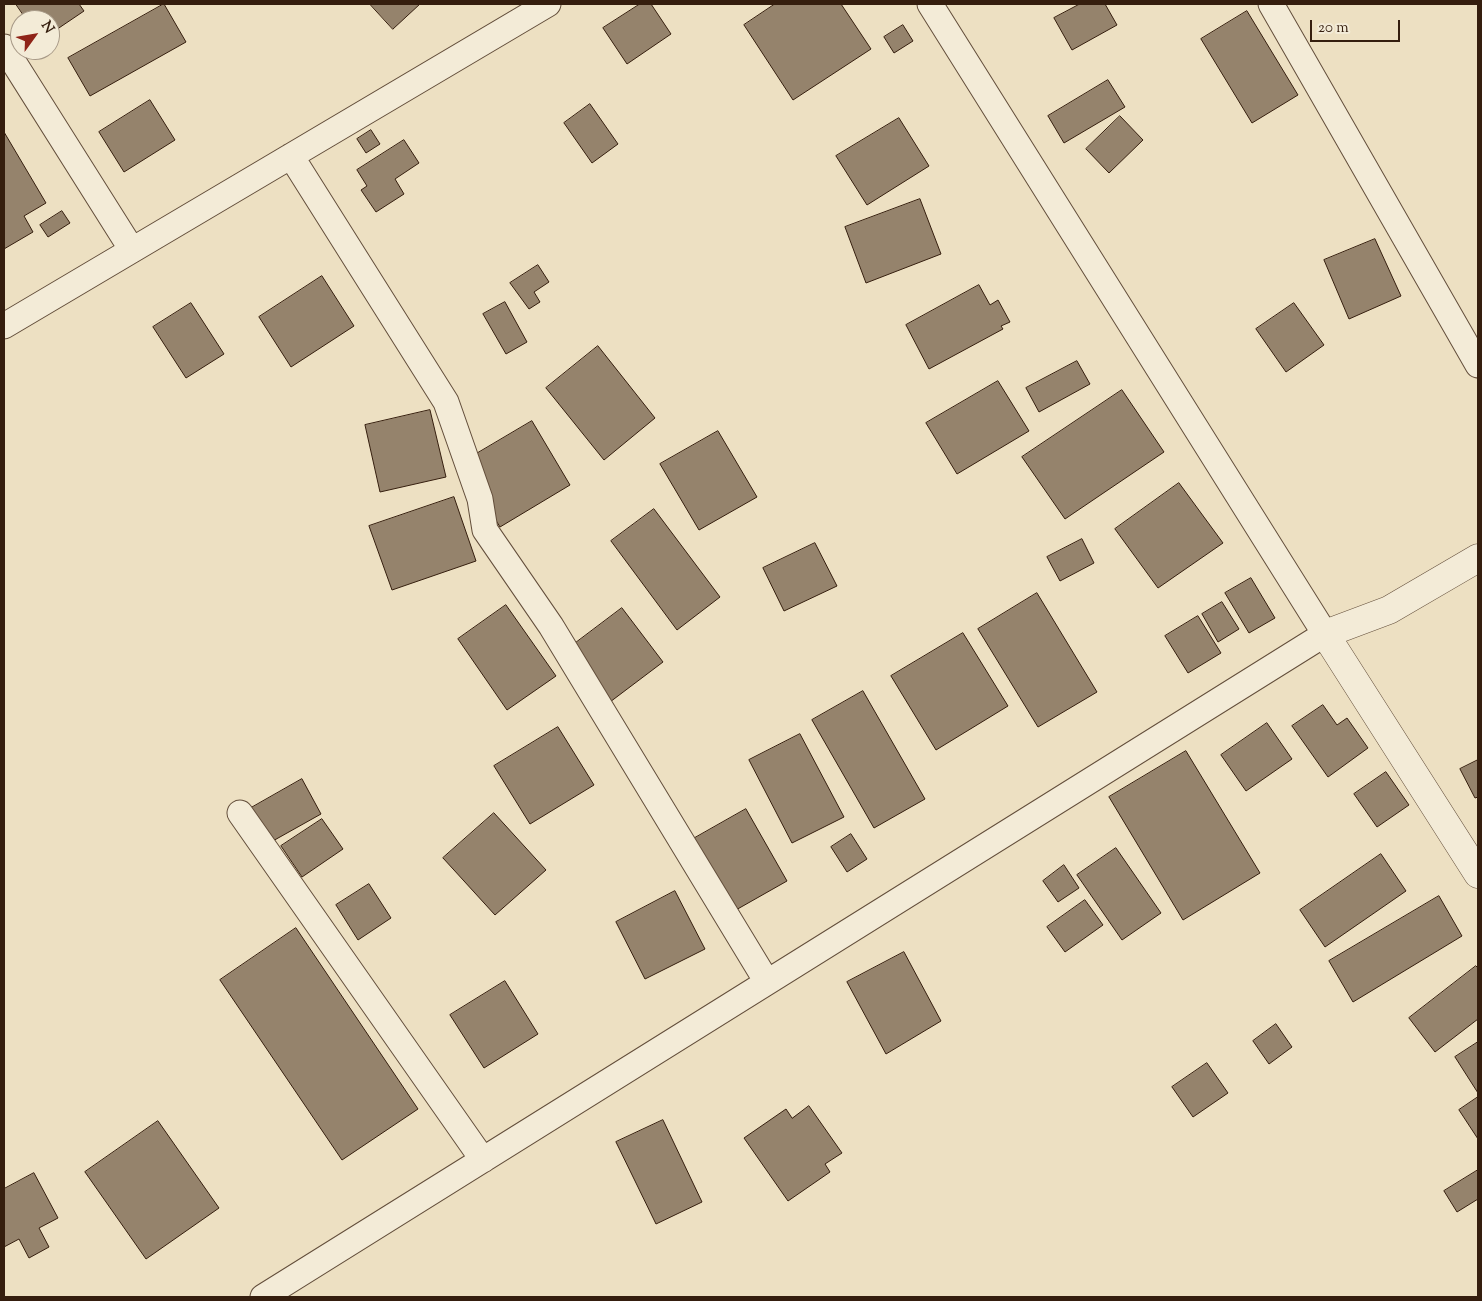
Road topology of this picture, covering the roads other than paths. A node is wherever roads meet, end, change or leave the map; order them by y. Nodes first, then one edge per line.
1 (930, 4) edge
2 (1270, 4) edge
3 (528, 8) edge
4 (4, 47) edge
5 (291, 156) junction
6 (132, 250) junction
7 (4, 326) edge
8 (1478, 365) edge
9 (1478, 558) edge
10 (1325, 634) junction
11 (240, 813) dead end
12 (1478, 874) edge
13 (767, 982) junction
14 (483, 1160) junction
15 (263, 1297) edge

1 - 10 street
2 - 8 street
3 - 5 street
4 - 6 street
5 - 6 street
5 - 13 street
6 - 7 street
9 - 10 street
10 - 12 street
10 - 13 street
11 - 14 street
13 - 14 street
14 - 15 street

